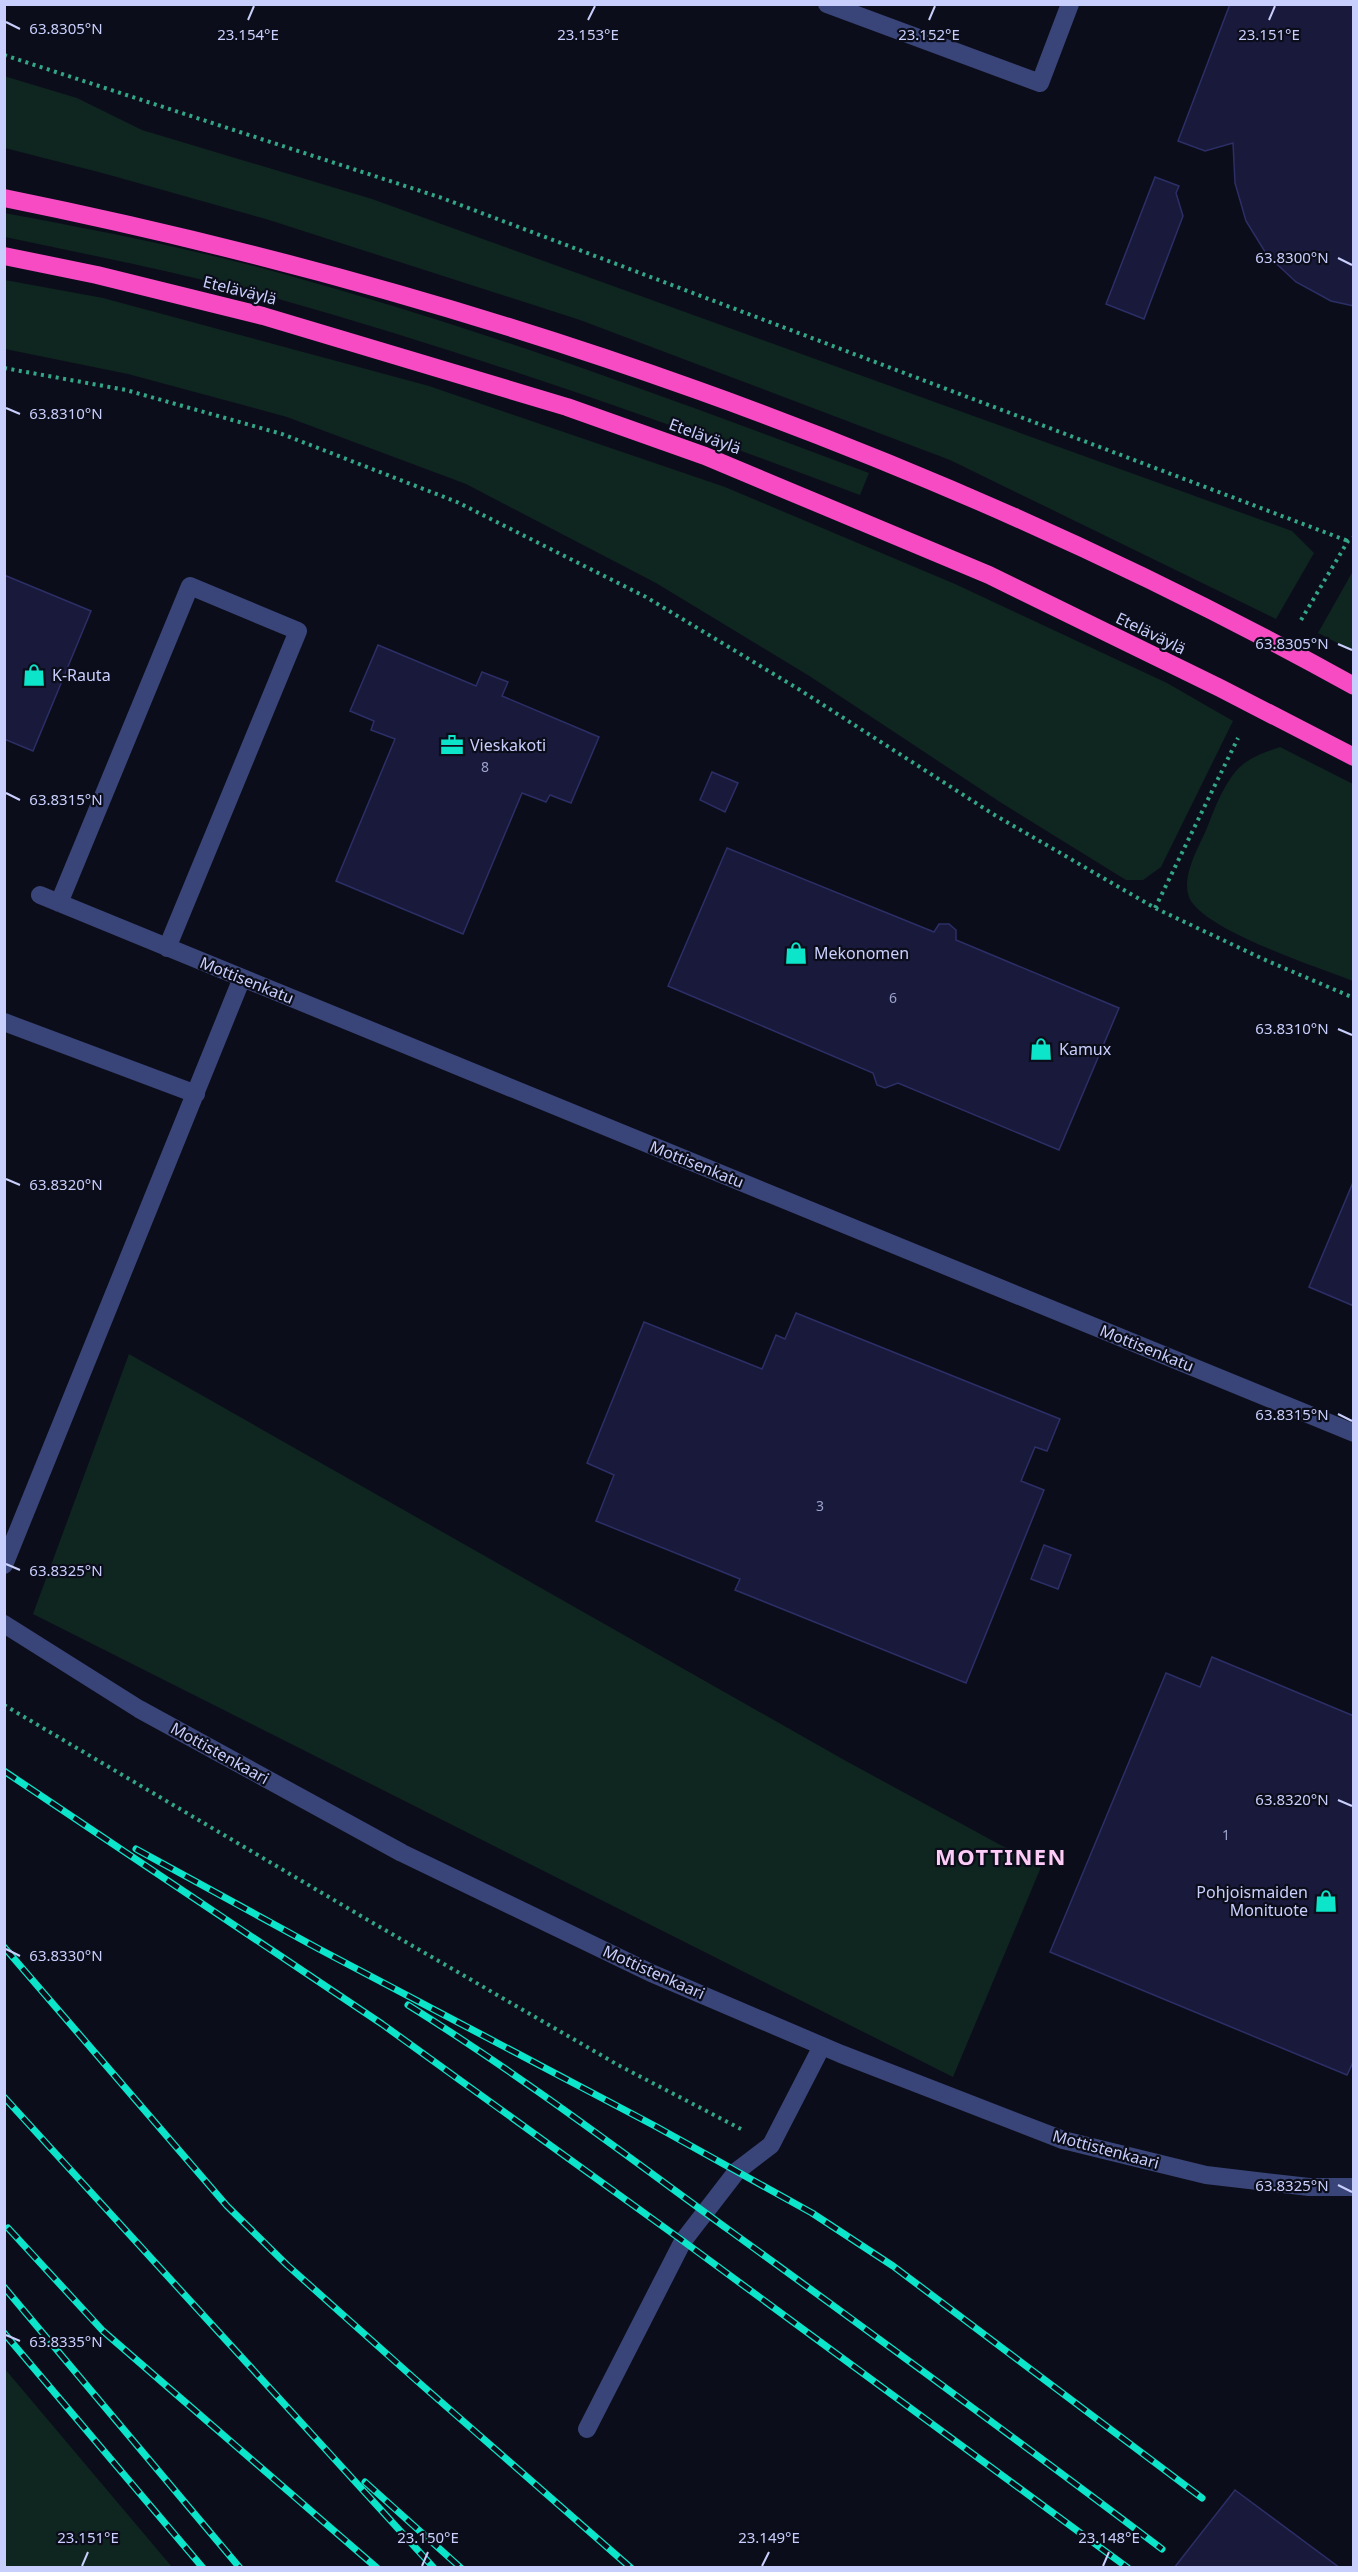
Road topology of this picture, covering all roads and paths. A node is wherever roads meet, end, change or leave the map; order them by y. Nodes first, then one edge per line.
1 (827, 4) edge
2 (1070, 4) edge
3 (4, 55) edge
4 (4, 198) edge
5 (4, 256) edge
6 (4, 368) edge
7 (1353, 537) edge
8 (1348, 541) junction
9 (1301, 620) dead end
10 (1353, 686) edge
11 (1238, 738) dead end
12 (1353, 757) edge
13 (40, 896) dead end
14 (59, 903) junction
15 (1155, 908) junction
16 (167, 948) junction
17 (242, 978) junction
18 (1353, 998) edge
19 (4, 1022) edge
20 (196, 1094) junction
21 (1353, 1433) edge
22 (4, 1565) edge
23 (4, 1624) edge
24 (4, 1705) edge
25 (822, 2046) junction
26 (771, 2145) junction
27 (1353, 2187) edge
28 (587, 2429) dead end

1 - 2 street
3 - 8 path
4 - 10 highway
5 - 12 highway, Eteläväylä
6 - 15 path
7 - 8 path
8 - 9 path
11 - 15 path
13 - 14 street, Mottisenkatu
14 - 16 street, Mottisenkatu
14 - 16 street
15 - 18 path
16 - 17 street, Mottisenkatu
17 - 20 street
17 - 21 street, Mottisenkatu
19 - 20 street
20 - 22 street
23 - 25 street, Mottistenkaari
24 - 26 path
25 - 26 street
25 - 27 street, Mottistenkaari
26 - 28 street

